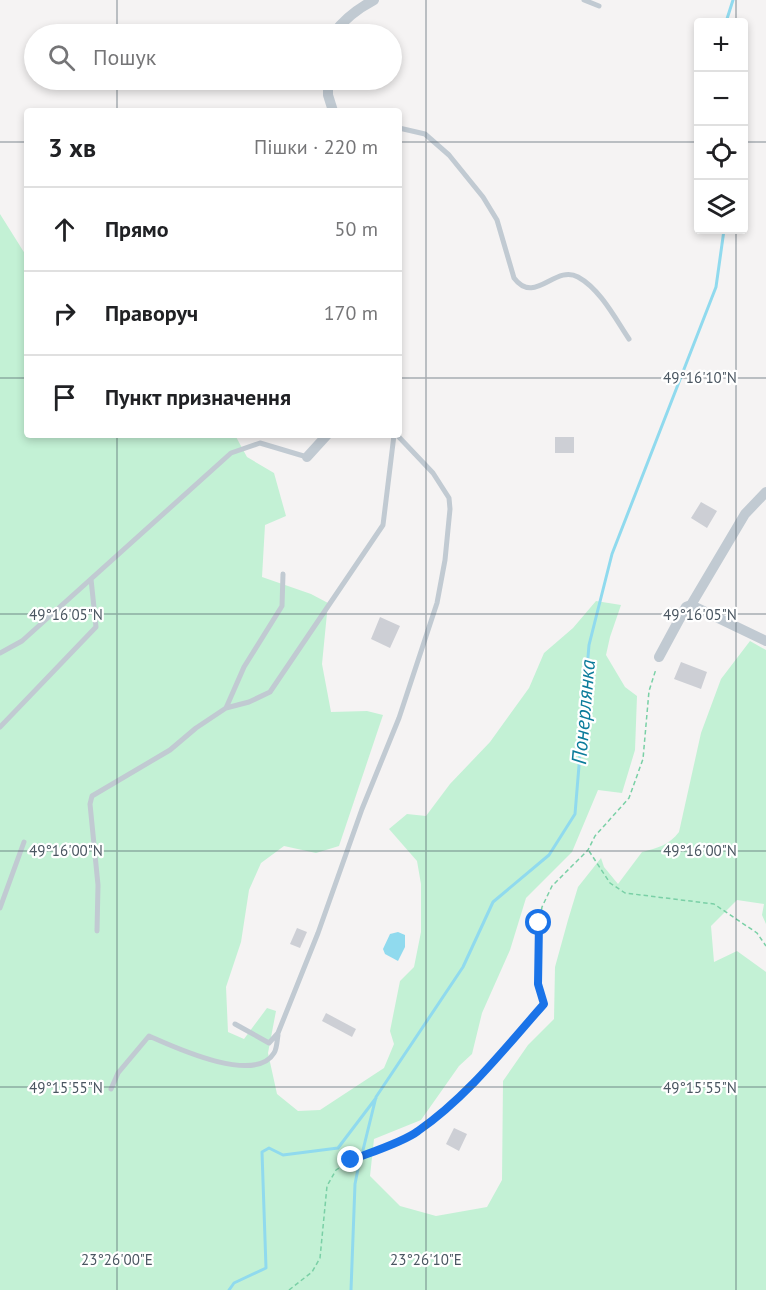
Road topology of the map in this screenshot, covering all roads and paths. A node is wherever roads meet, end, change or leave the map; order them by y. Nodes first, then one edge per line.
1 (374, 0) edge
2 (584, 0) edge
3 (599, 6) dead end
4 (341, 24) edge
5 (328, 90) edge
6 (332, 108) edge
7 (402, 129) edge
8 (629, 339) dead end
9 (324, 438) edge
10 (395, 438) edge
11 (398, 438) edge
12 (307, 457) joint
13 (766, 492) edge
14 (283, 574) dead end
15 (91, 579) junction
16 (691, 605) junction
17 (766, 641) edge
18 (0, 653) edge
19 (659, 657) joint
20 (226, 708) junction
21 (0, 727) edge
22 (24, 842) dead end
23 (588, 850) junction
24 (0, 908) edge
25 (97, 931) dead end
26 (766, 946) edge
27 (235, 1024) dead end
28 (278, 1034) junction
29 (111, 1089) dead end
30 (290, 1290) edge

1 - 4 street
2 - 3 lane
5 - 6 street
7 - 8 lane
9 - 12 street
10 - 20 lane
11 - 28 lane
12 - 15 lane
13 - 16 street
14 - 20 lane
15 - 18 lane
15 - 21 lane
16 - 17 street
16 - 19 street
19 - 23 path
20 - 25 lane
22 - 24 lane
23 - 26 path
23 - 30 path
27 - 28 lane
28 - 29 lane

